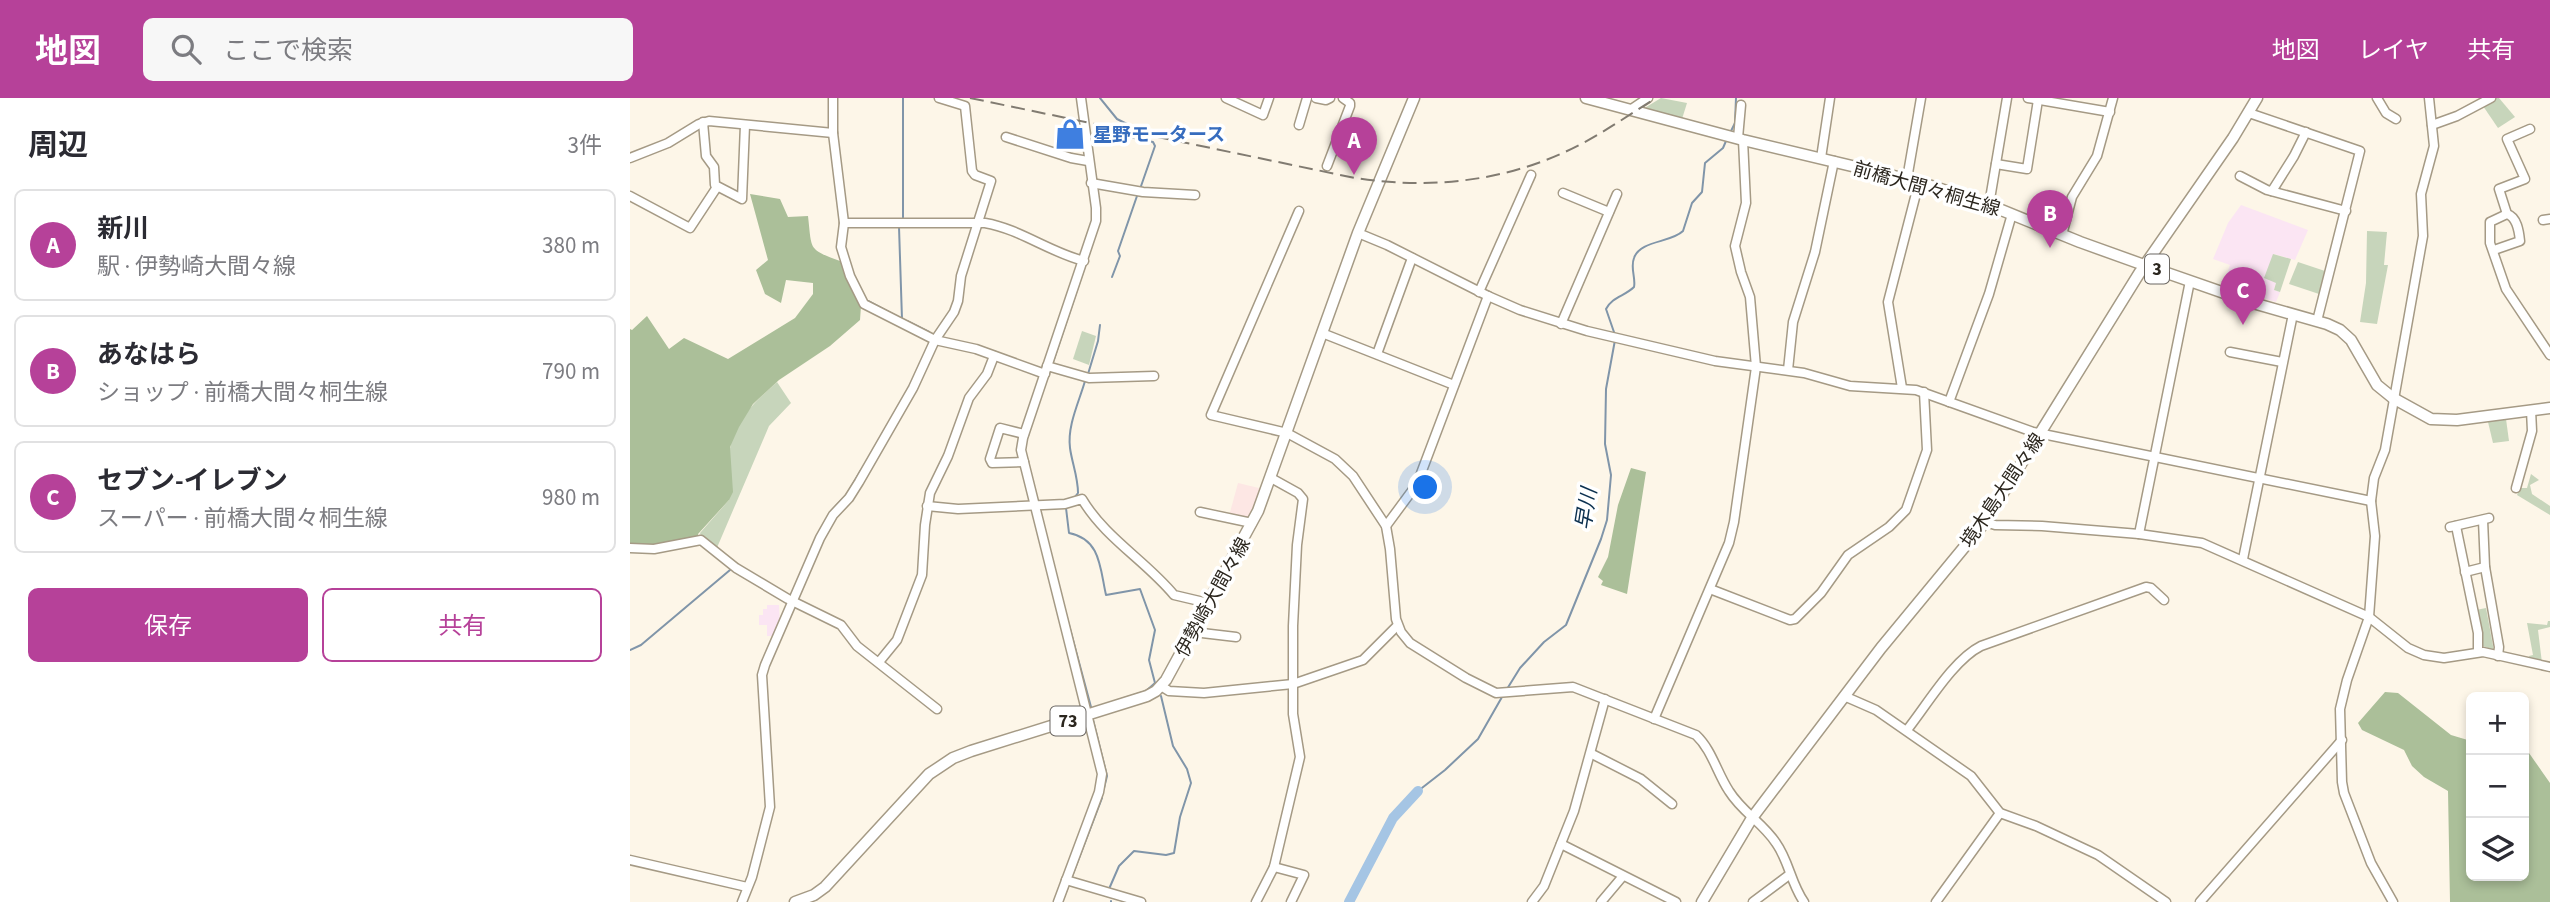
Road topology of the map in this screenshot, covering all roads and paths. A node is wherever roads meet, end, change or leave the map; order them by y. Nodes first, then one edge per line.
1 (833, 98) edge
2 (939, 98) edge
3 (1081, 98) edge
4 (1226, 98) edge
5 (1269, 98) edge
6 (1307, 98) edge
7 (1316, 98) edge
8 (1330, 98) edge
9 (1343, 98) edge
10 (1414, 98) edge
11 (1586, 98) edge
12 (1648, 98) edge
13 (1830, 98) edge
14 (1921, 98) edge
15 (2007, 98) edge
16 (2028, 98) edge
17 (2113, 98) edge
18 (2257, 98) edge
19 (2378, 98) edge
20 (2429, 98) edge
21 (2491, 98) edge
22 (2038, 100) junction
23 (1741, 105) dead end
24 (1630, 110) junction
25 (2110, 112) junction
26 (2249, 113) junction
27 (2396, 119) dead end
28 (703, 122) junction
29 (745, 125) junction
30 (1299, 125) dead end
31 (2432, 125) junction
32 (2530, 129) dead end
33 (2306, 132) junction
34 (833, 133) junction
35 (1006, 136) dead end
36 (1735, 138) junction
37 (630, 158) edge
38 (1821, 158) junction
39 (1088, 161) junction
40 (1834, 161) junction
41 (1996, 164) junction
42 (1327, 166) dead end
43 (1531, 175) dead end
44 (2240, 176) dead end
45 (1907, 179) junction
46 (1919, 182) junction
47 (1091, 183) junction
48 (717, 187) junction
49 (2272, 191) junction
50 (1563, 193) dead end
51 (1617, 194) dead end
52 (630, 195) edge
53 (1195, 195) dead end
54 (1989, 205) junction
55 (1299, 211) dead end
56 (2346, 211) junction
57 (1609, 212) junction
58 (2012, 214) junction
59 (2507, 214) junction
60 (979, 222) junction
61 (844, 223) junction
62 (1358, 233) junction
63 (2062, 235) junction
64 (2494, 250) junction
65 (1412, 258) junction
66 (1084, 261) junction
67 (2144, 265) junction
68 (2190, 281) junction
69 (1479, 292) junction
70 (1488, 296) junction
71 (2293, 314) junction
72 (2317, 321) junction
73 (1561, 324) junction
74 (1322, 333) junction
75 (935, 340) junction
76 (2549, 349) edge
77 (2230, 352) dead end
78 (1377, 354) junction
79 (994, 356) junction
80 (2282, 362) junction
81 (1756, 367) junction
82 (1046, 370) junction
83 (1788, 370) junction
84 (1154, 376) dead end
85 (1454, 385) junction
86 (1902, 388) junction
87 (1924, 392) junction
88 (2393, 398) junction
89 (1949, 402) junction
90 (2550, 408) edge
91 (2531, 410) junction
92 (1287, 433) junction
93 (2040, 433) junction
94 (1024, 434) junction
95 (2153, 456) junction
96 (1024, 462) junction
97 (1271, 478) junction
98 (2259, 478) junction
99 (2516, 488) dead end
100 (2371, 501) junction
101 (1035, 505) junction
102 (927, 506) junction
103 (1199, 512) dead end
104 (1985, 522) junction
105 (1252, 523) junction
106 (1386, 526) junction
107 (2138, 534) junction
108 (630, 548) edge
109 (2243, 559) junction
110 (2485, 567) junction
111 (2465, 572) junction
112 (1710, 589) junction
113 (2164, 600) dead end
114 (793, 601) junction
115 (1208, 603) junction
116 (2370, 617) junction
117 (1397, 626) junction
118 (1194, 629) junction
119 (1236, 637) dead end
120 (2478, 652) junction
121 (2498, 656) junction
122 (879, 662) junction
123 (2550, 667) edge
124 (1293, 684) junction
125 (1161, 686) junction
126 (1844, 695) junction
127 (1605, 699) junction
128 (937, 709) dead end
129 (1088, 715) junction
130 (1654, 719) junction
131 (1907, 730) junction
132 (2342, 740) junction
133 (1592, 754) junction
134 (1672, 804) dead end
135 (2000, 813) junction
136 (1752, 818) junction
137 (1561, 844) junction
138 (630, 860) edge
139 (1274, 867) junction
140 (1789, 875) junction
141 (1623, 876) junction
142 (1066, 880) junction
143 (747, 887) junction
144 (741, 902) edge
145 (795, 902) edge
146 (1058, 902) edge
147 (1141, 902) edge
148 (1256, 902) edge
149 (1291, 902) edge
150 (1532, 902) edge
151 (1601, 902) edge
152 (1676, 902) edge
153 (1702, 902) edge
154 (1753, 902) edge
155 (1804, 902) edge
156 (1936, 902) edge
157 (2166, 902) edge
158 (2200, 902) edge
159 (2393, 902) edge

1 - 34 street
2 - 60 street
3 - 39 street
4 - 5 street
6 - 30 street
7 - 8 street
9 - 42 street
10 - 62 main road, 伊勢崎大間々線
11 - 24 main road, 前橋大間々桐生線 / 3
12 - 24 street
13 - 38 street
14 - 45 street
15 - 41 street
16 - 22 street
17 - 25 street
18 - 26 main road, 境木島大間々線
19 - 27 street
20 - 31 street
21 - 31 street
22 - 25 street
22 - 41 street
23 - 36 street
24 - 36 main road, 前橋大間々桐生線 / 3
25 - 63 street
26 - 33 street
26 - 67 main road, 境木島大間々線
28 - 29 street
28 - 37 street
28 - 48 street
29 - 34 street
29 - 48 street
31 - 88 street
32 - 59 street
33 - 49 street
33 - 56 street
34 - 61 street
35 - 39 street
36 - 38 main road, 前橋大間々桐生線 / 3
36 - 81 street
38 - 40 main road, 前橋大間々桐生線 / 3
39 - 47 street
40 - 45 main road, 前橋大間々桐生線 / 3
40 - 83 street
41 - 54 street
43 - 69 street
44 - 49 street
45 - 46 main road, 前橋大間々桐生線 / 3
46 - 54 main road, 前橋大間々桐生線 / 3
46 - 86 street
47 - 53 street
47 - 66 street
48 - 52 street
49 - 56 street
50 - 57 street
51 - 57 street
54 - 58 main road, 前橋大間々桐生線 / 3
55 - 92 street
56 - 72 street
57 - 73 street
58 - 63 main road, 前橋大間々桐生線 / 3
58 - 89 street
59 - 64 street
59 - 64 street
60 - 61 street
60 - 66 street
60 - 75 street
61 - 75 street
62 - 65 street
62 - 74 main road, 伊勢崎大間々線
63 - 67 main road, 前橋大間々桐生線 / 3
64 - 76 street
65 - 69 street
65 - 78 street
66 - 82 street
67 - 68 main road, 前橋大間々桐生線 / 3
67 - 93 main road, 境木島大間々線
68 - 71 main road, 前橋大間々桐生線 / 3
68 - 95 street
69 - 70 street
70 - 73 street
70 - 85 street
71 - 72 main road, 前橋大間々桐生線 / 3
71 - 80 street
72 - 88 main road, 前橋大間々桐生線 / 3
73 - 81 street
74 - 78 street
74 - 92 main road, 伊勢崎大間々線
75 - 79 street
75 - 114 street
77 - 80 street
78 - 85 street
79 - 82 street
79 - 102 street
80 - 98 street
81 - 83 street
81 - 112 street
82 - 84 street
82 - 94 street
83 - 86 street
85 - 106 street
86 - 87 street
87 - 89 street
87 - 112 street
88 - 91 main road, 前橋大間々桐生線 / 3
88 - 100 street
89 - 93 street
90 - 91 main road, 前橋大間々桐生線 / 3
91 - 99 street
92 - 97 main road, 伊勢崎大間々線
92 - 106 street
93 - 95 street
93 - 104 main road, 境木島大間々線
94 - 96 street
94 - 96 street
95 - 98 street
95 - 107 street
96 - 101 street
97 - 105 main road, 伊勢崎大間々線
97 - 124 street
98 - 100 street
98 - 109 street
100 - 116 street
101 - 102 street
101 - 115 street
101 - 129 street
102 - 122 street
103 - 105 street
104 - 107 street
104 - 126 main road, 境木島大間々線
105 - 115 main road, 伊勢崎大間々線
106 - 117 street
107 - 109 street
108 - 114 street
109 - 116 street
110 - 111 street
110 - 111 street
110 - 121 street
111 - 120 street
112 - 130 street
113 - 131 street
114 - 122 street
114 - 143 street
115 - 118 main road, 伊勢崎大間々線
116 - 120 street
116 - 132 street
117 - 124 street
117 - 127 street
118 - 119 street
118 - 125 main road, 伊勢崎大間々線
120 - 121 street
121 - 123 street
122 - 128 street
124 - 125 street
124 - 139 street
125 - 129 main road, 73
126 - 131 street
126 - 136 main road, 境木島大間々線
127 - 130 street
127 - 133 street
129 - 142 street
129 - 145 main road, 73
130 - 136 street
131 - 135 street
132 - 158 street
132 - 159 street
133 - 134 street
133 - 137 street
135 - 156 street
135 - 157 street
136 - 140 street
136 - 153 main road, 境木島大間々線
137 - 141 street
137 - 150 street
138 - 143 street
139 - 148 street
139 - 149 street
140 - 154 street
140 - 155 street
141 - 151 street
141 - 152 street
142 - 146 street
142 - 147 street
143 - 144 street

